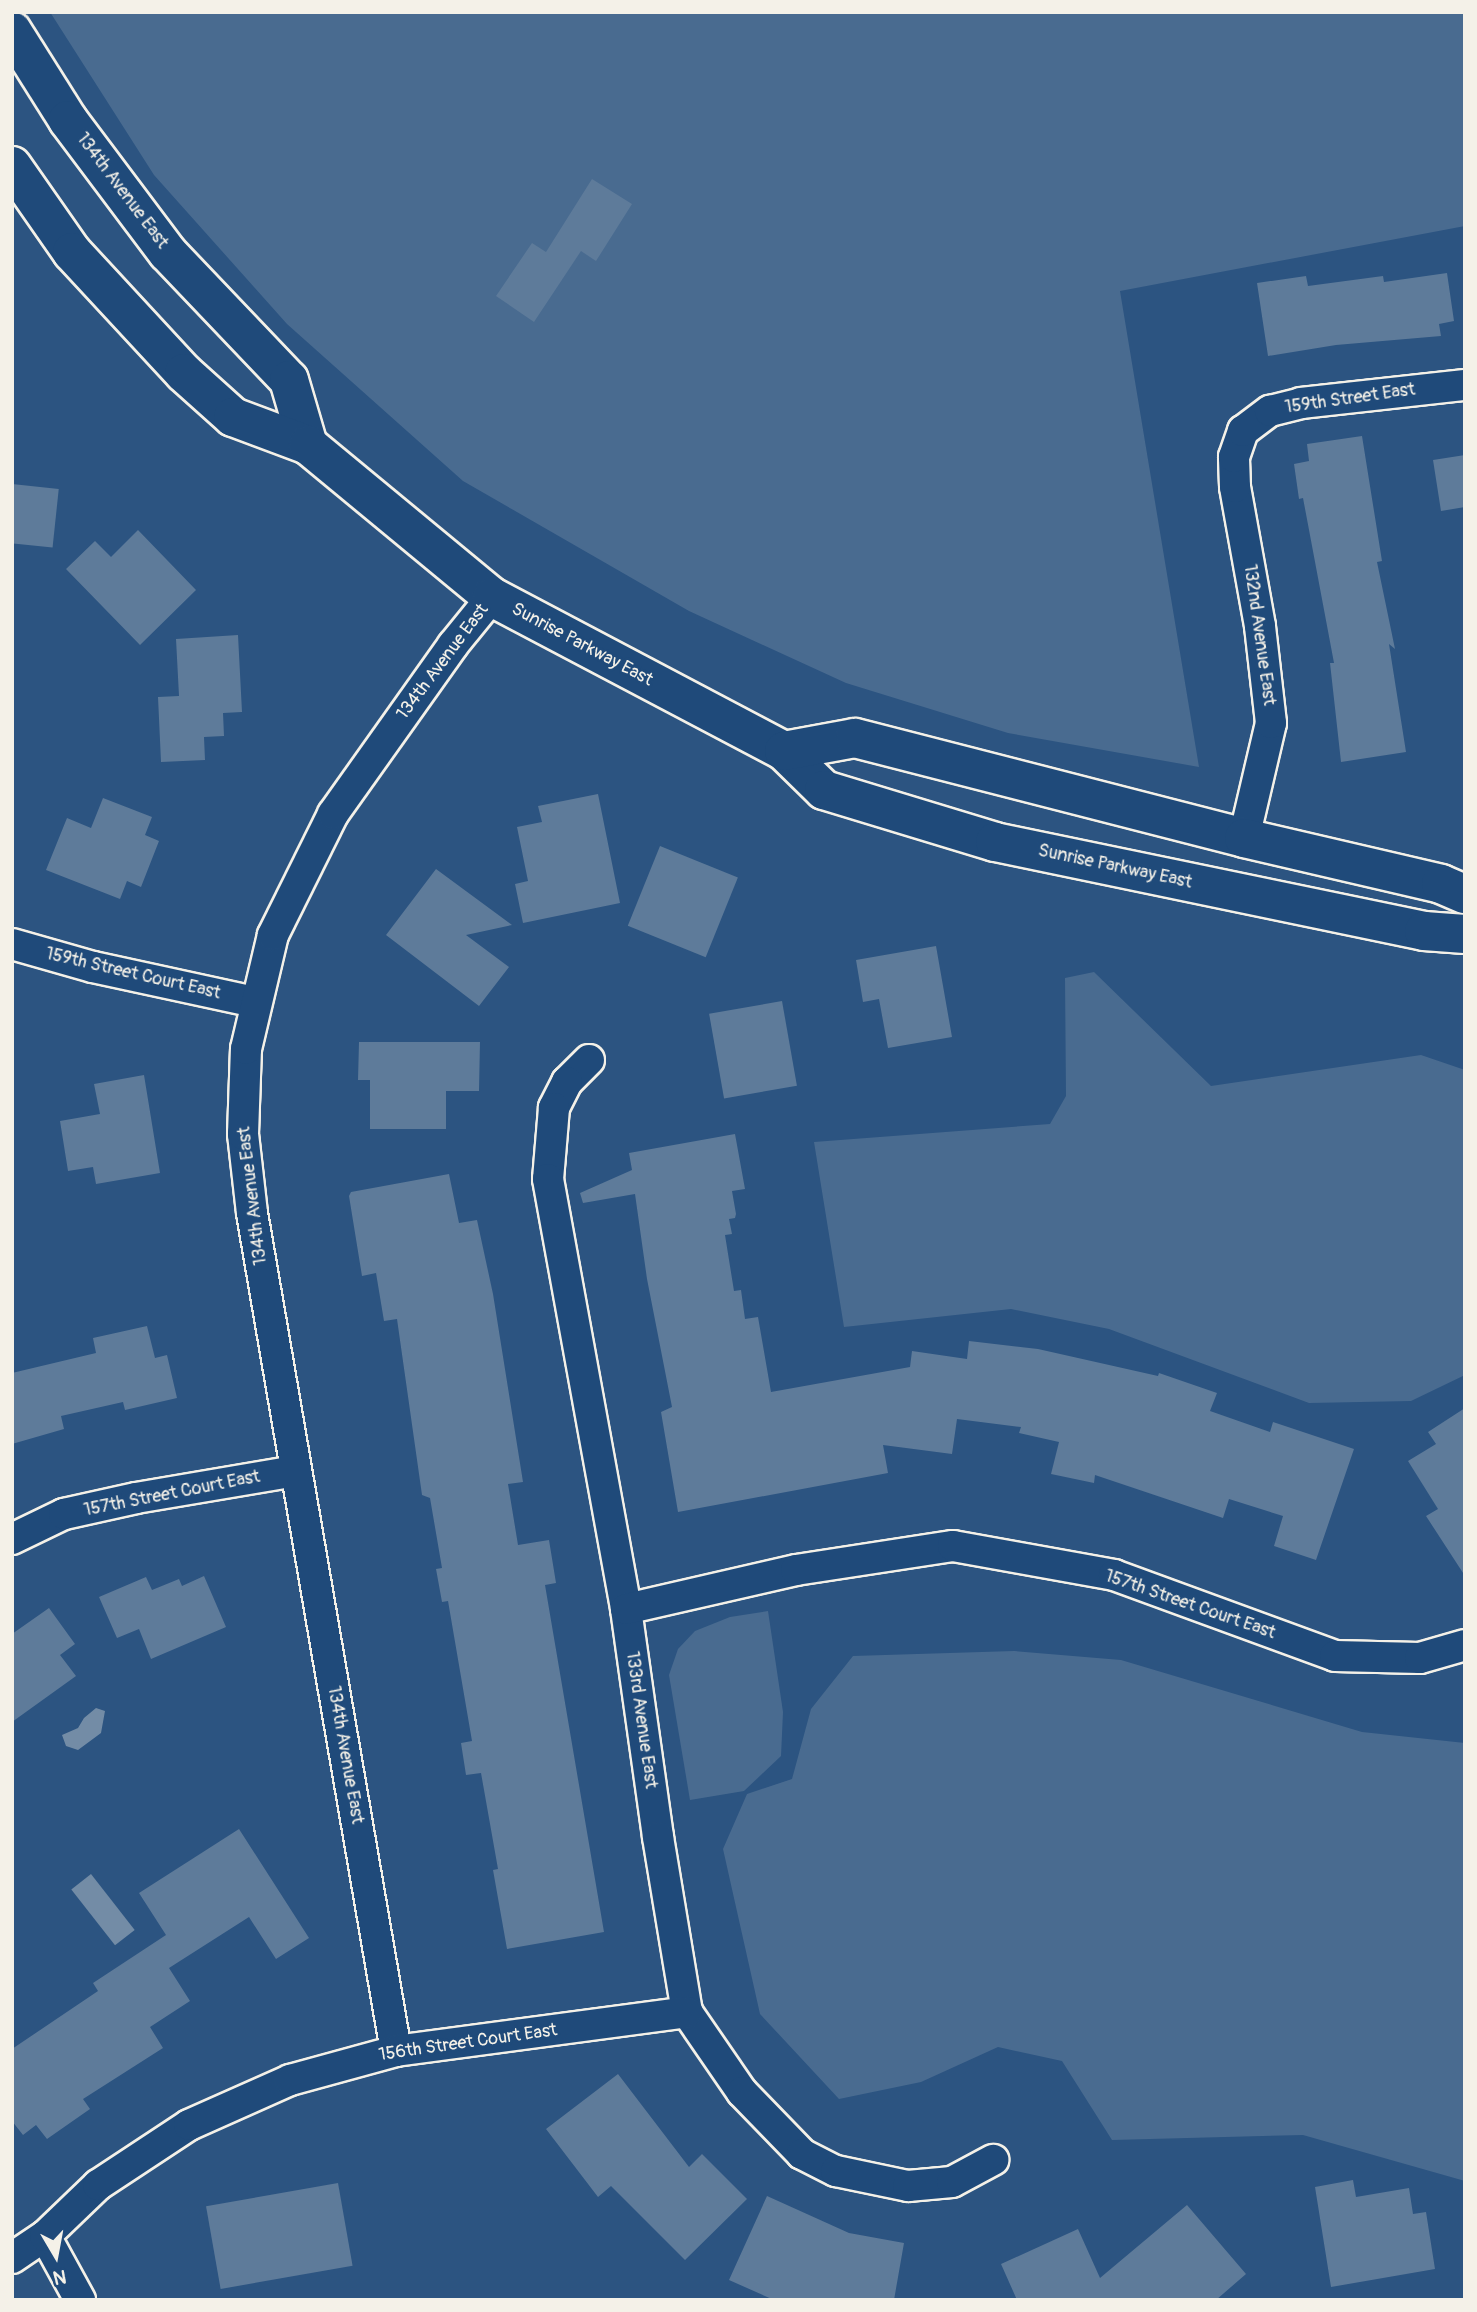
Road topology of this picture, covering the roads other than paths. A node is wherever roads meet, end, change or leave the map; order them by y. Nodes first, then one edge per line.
1 (12, 31) edge
2 (12, 166) edge
3 (1465, 385) edge
4 (1243, 431) joint
5 (308, 445) junction
6 (492, 597) junction
7 (785, 751) junction
8 (1244, 838) junction
9 (1465, 894) edge
10 (1465, 934) edge
11 (12, 944) edge
12 (255, 1002) junction
13 (589, 1060) dead end
14 (295, 1471) junction
15 (12, 1539) edge
16 (625, 1609) junction
17 (1465, 1645) edge
18 (687, 2012) junction
19 (396, 2051) junction
20 (993, 2160) dead end
21 (45, 2236) junction
22 (12, 2258) edge
23 (80, 2300) edge

1 - 5 street, 134th Avenue East
2 - 5 street, 134th Avenue East
3 - 4 street, 159th Street East
4 - 8 street, 132nd Avenue East
5 - 6 street, 134th Avenue East
6 - 7 street, Sunrise Parkway East
6 - 12 street, 134th Avenue East
7 - 8 street
7 - 10 street, Sunrise Parkway East
8 - 9 street
11 - 12 street, 159th Street Court East
12 - 14 street, 134th Avenue East
13 - 16 street, 133rd Avenue East
14 - 15 street, 157th Street Court East
14 - 19 street, 134th Avenue East
16 - 17 street, 157th Street Court East
16 - 18 street, 133rd Avenue East
18 - 19 street, 156th Street Court East
18 - 20 street, 133rd Avenue East
19 - 21 street, 156th Street Court East
21 - 22 street, 156th Street Court East
21 - 23 street

